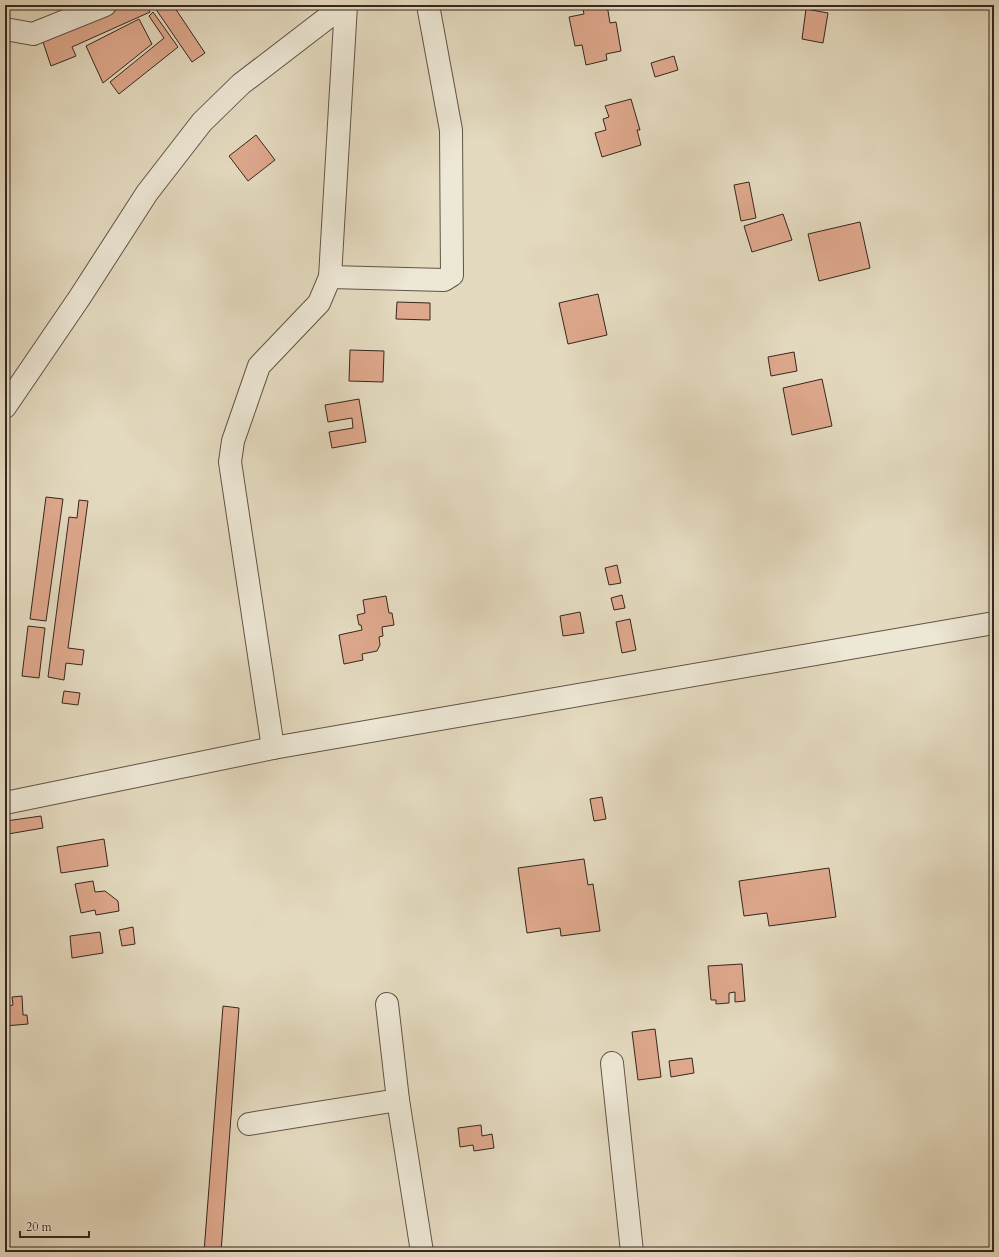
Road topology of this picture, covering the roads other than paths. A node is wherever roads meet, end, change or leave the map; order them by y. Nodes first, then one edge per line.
1 (105, 5) edge
2 (345, 5) edge
3 (428, 5) edge
4 (5, 29) edge
5 (330, 277) junction
6 (5, 408) edge
7 (994, 623) edge
8 (273, 748) junction
9 (5, 803) edge
10 (387, 1004) dead end
11 (612, 1063) dead end
12 (398, 1100) junction
13 (249, 1124) dead end
14 (422, 1252) edge
15 (632, 1252) edge

1 - 4 street
2 - 5 street
2 - 6 street
3 - 5 street
5 - 8 street
7 - 8 street
8 - 9 street
10 - 12 street
11 - 15 street
12 - 13 street
12 - 14 street

